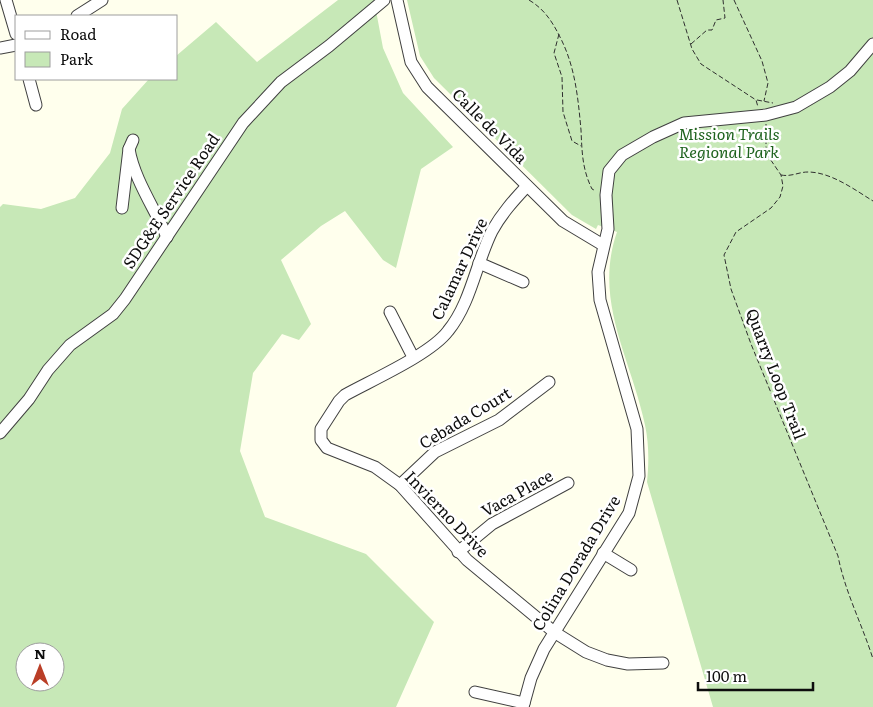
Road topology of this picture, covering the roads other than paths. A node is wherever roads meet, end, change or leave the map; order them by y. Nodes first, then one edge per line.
1 (6, 0) edge
2 (102, 0) edge
3 (384, 0) edge
4 (397, 0) edge
5 (79, 15) edge
6 (15, 31) edge
7 (873, 44) edge
8 (15, 45) edge
9 (0, 48) edge
10 (29, 80) edge
11 (36, 105) dead end
12 (527, 186) junction
13 (122, 208) dead end
14 (168, 237) junction
15 (603, 244) junction
16 (479, 264) junction
17 (523, 282) dead end
18 (390, 312) dead end
19 (413, 357) junction
20 (550, 382) dead end
21 (321, 429) joint
22 (0, 433) edge
23 (568, 482) dead end
24 (400, 485) junction
25 (458, 552) junction
26 (603, 553) junction
27 (631, 570) dead end
28 (554, 632) junction
29 (663, 663) dead end
30 (475, 692) dead end
31 (523, 705) edge

1 - 6 street
2 - 5 street
3 - 14 street, SDG&E Service Road
4 - 12 street, Calle de Vida
7 - 15 street, Colina Dorada Drive
8 - 9 street
10 - 11 street
12 - 15 street, Calle de Vida
12 - 16 street, Calamar Drive
13 - 14 street
14 - 22 street, SDG&E Service Road
15 - 26 street, Colina Dorada Drive
16 - 17 street
16 - 19 street, Calamar Drive
18 - 19 street
19 - 21 street, Calamar Drive
20 - 24 street, Cebada Court
21 - 24 street, Invierno Drive
23 - 25 street, Vaca Place
24 - 25 street, Invierno Drive
25 - 28 street, Invierno Drive
26 - 27 street
26 - 28 street, Colina Dorada Drive
28 - 29 street, Invierno Drive
28 - 31 street, Colina Dorada Drive
30 - 31 street

